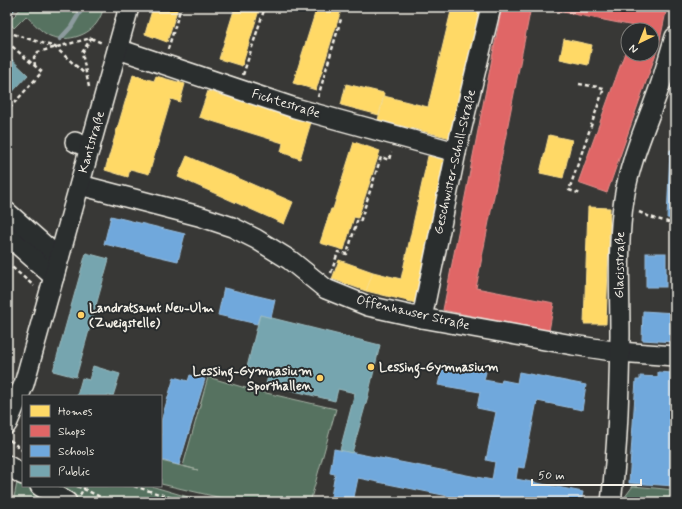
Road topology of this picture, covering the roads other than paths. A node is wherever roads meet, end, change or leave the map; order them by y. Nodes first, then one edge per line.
1 (129, 7) edge
2 (491, 7) edge
3 (675, 37) edge
4 (118, 49) junction
5 (456, 152) junction
6 (77, 177) junction
7 (7, 212) edge
8 (7, 235) edge
9 (59, 258) junction
10 (54, 277) junction
11 (422, 318) junction
12 (619, 352) junction
13 (675, 356) edge
14 (7, 424) edge
15 (7, 465) edge
16 (22, 474) edge
17 (43, 487) edge
18 (73, 499) edge
19 (611, 502) edge

1 - 4 street, Kantstraße
2 - 5 street, Geschwister-Scholl-Straße
3 - 12 street, Glacisstraße
4 - 5 street, Fichtestraße
4 - 6 street, Kantstraße
5 - 11 street, Geschwister-Scholl-Straße
6 - 9 street, Kantstraße
6 - 11 street, Offenhauser Straße
7 - 9 street
8 - 10 street
9 - 10 street, Kantstraße
10 - 14 street, Kantstraße
11 - 12 street, Offenhauser Straße
12 - 13 street, Offenhauser Straße
12 - 19 street, Glacisstraße
15 - 16 street
17 - 18 street

